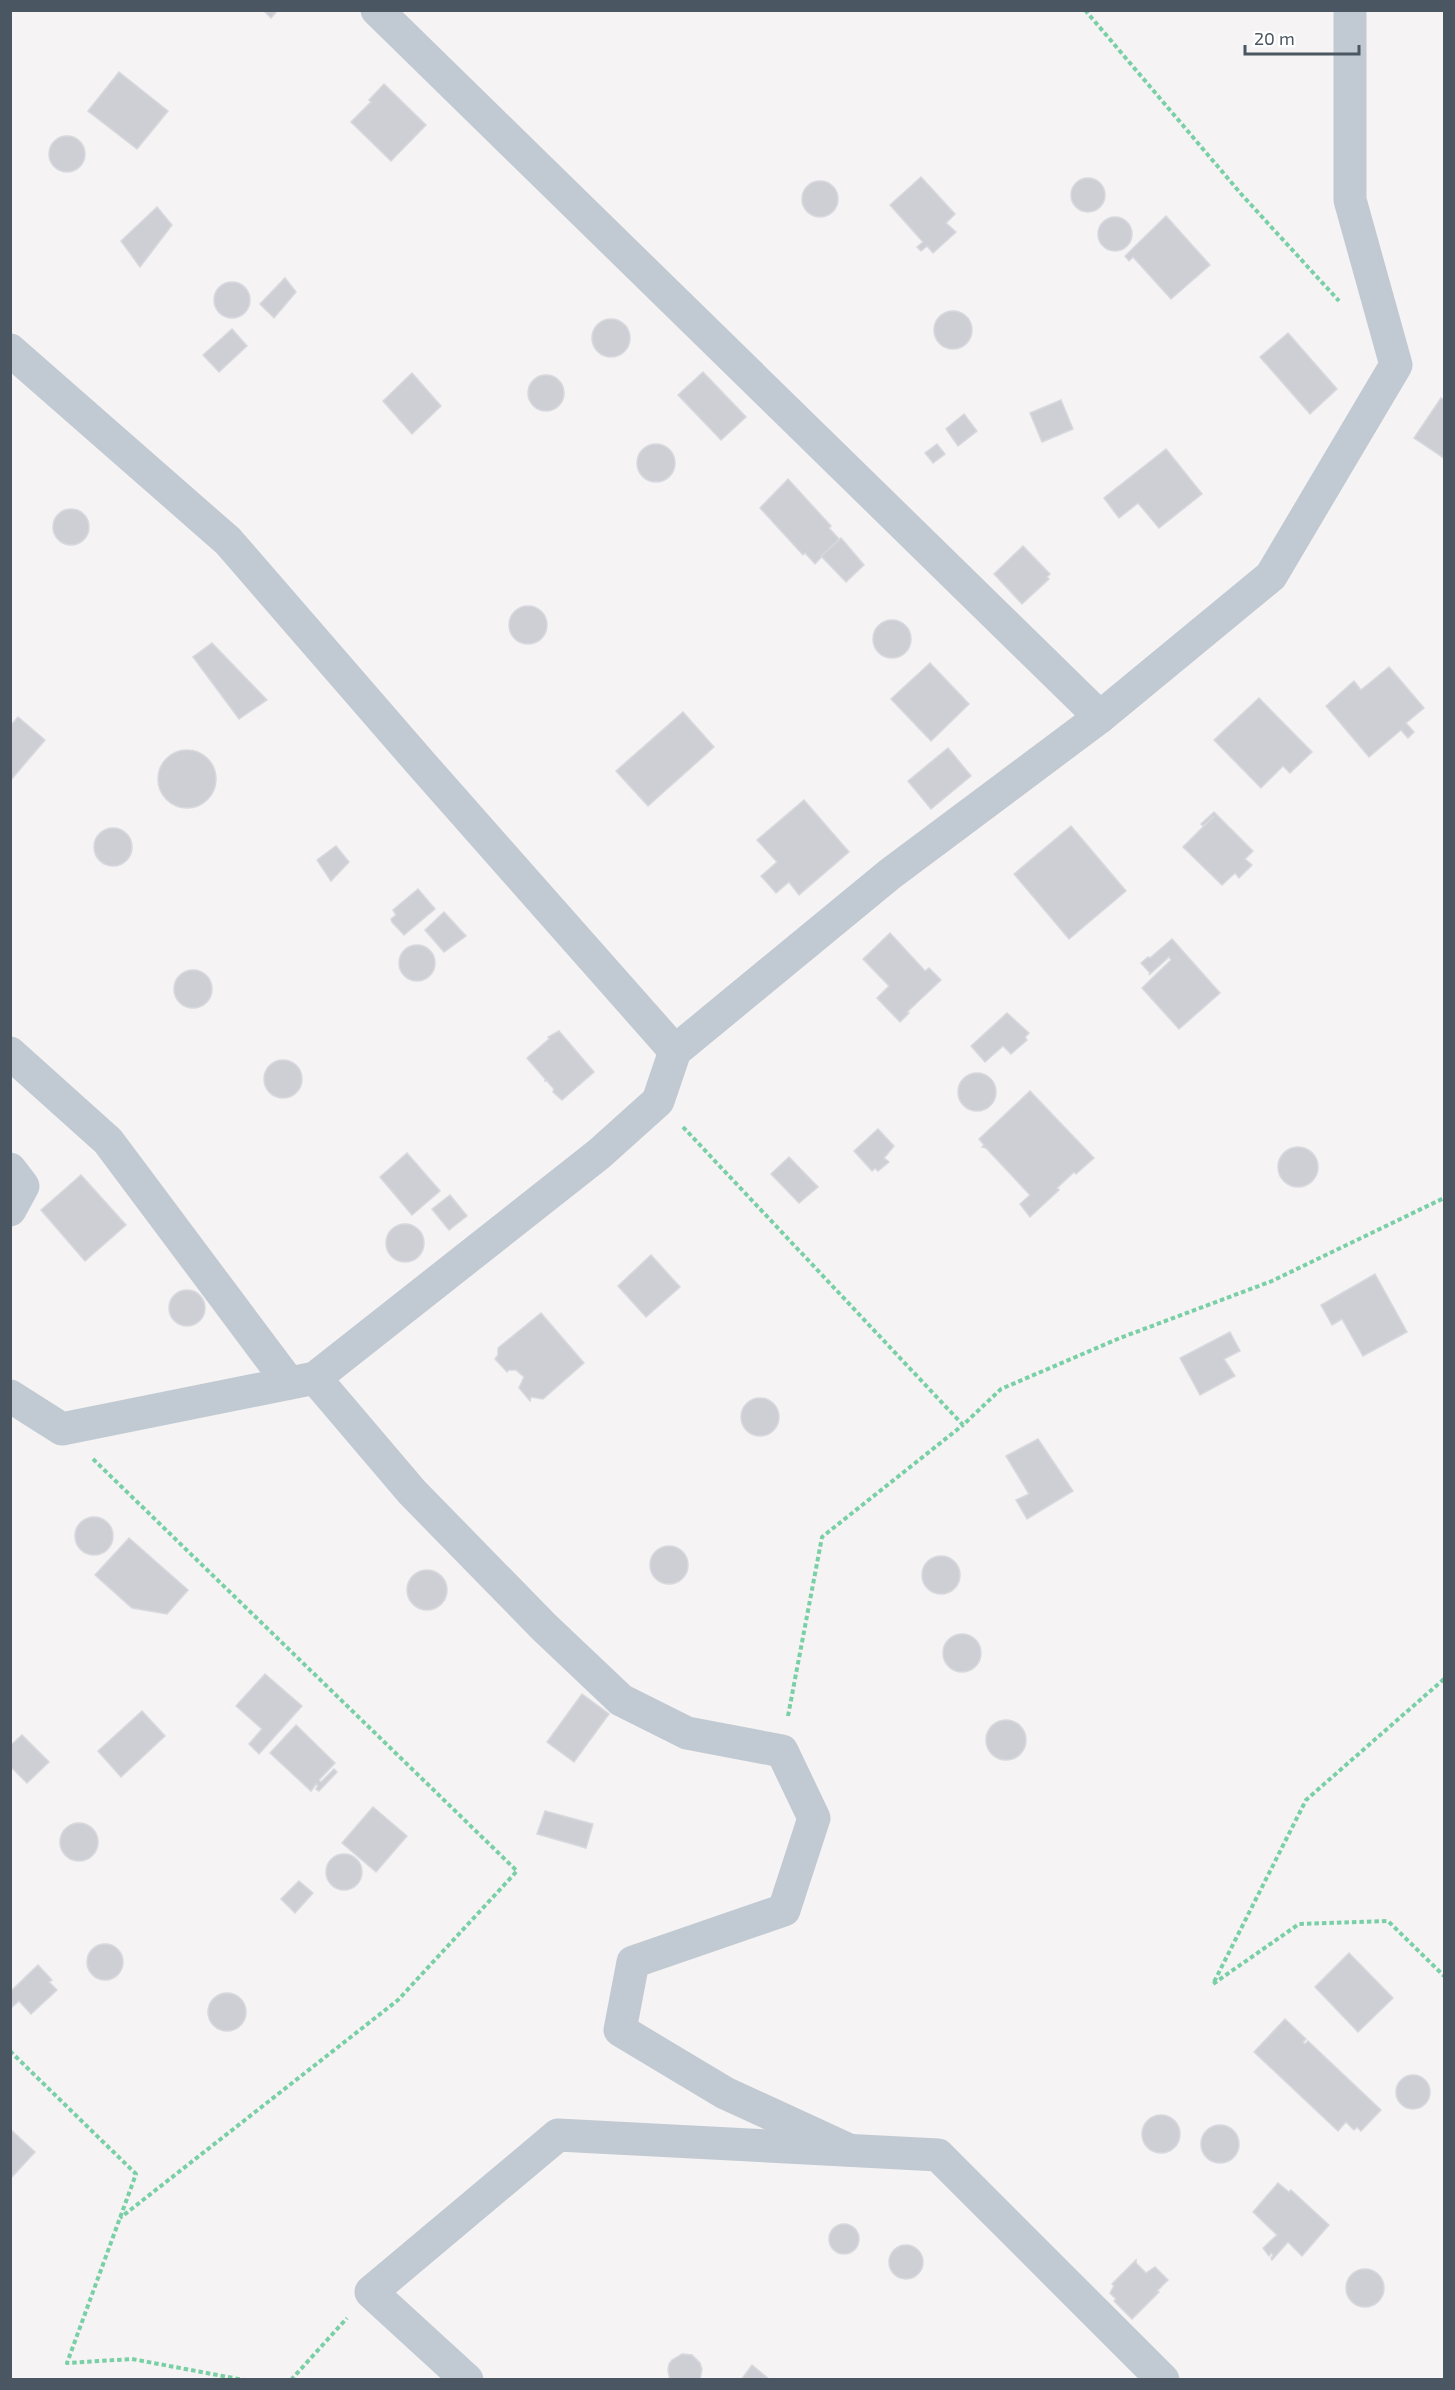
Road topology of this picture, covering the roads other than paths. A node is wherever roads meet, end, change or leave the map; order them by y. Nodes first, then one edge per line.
1 (377, 10) edge
2 (1350, 10) edge
3 (10, 350) edge
4 (1100, 717) junction
5 (675, 1051) junction
6 (10, 1053) edge
7 (10, 1169) edge
8 (10, 1210) edge
9 (302, 1381) junction
10 (10, 1396) edge
11 (849, 2150) junction
12 (466, 2379) edge
13 (1163, 2379) edge

1 - 4 street
2 - 4 street
3 - 5 street
4 - 5 street
5 - 9 street
6 - 9 street
7 - 8 street
9 - 10 street
9 - 11 street
11 - 12 street
11 - 13 street

